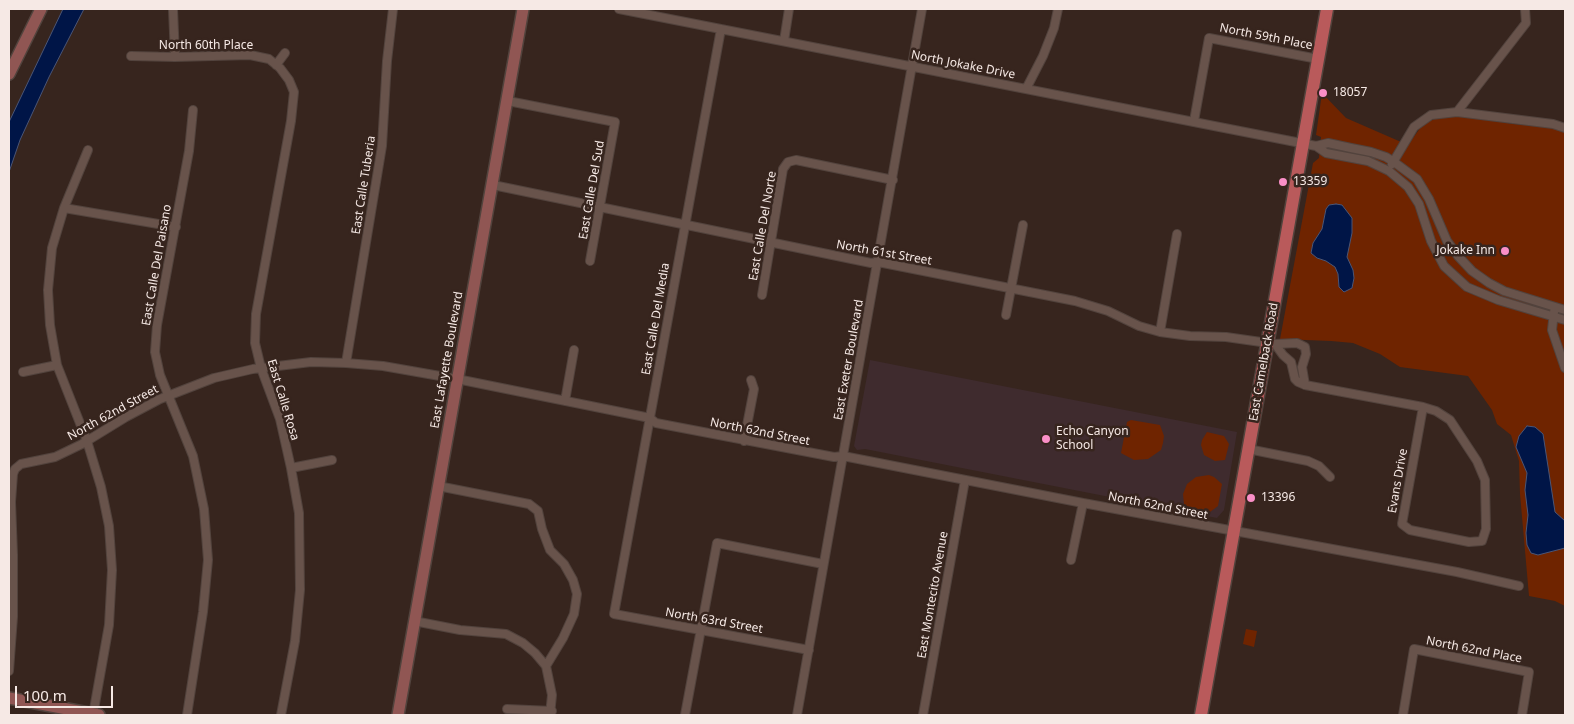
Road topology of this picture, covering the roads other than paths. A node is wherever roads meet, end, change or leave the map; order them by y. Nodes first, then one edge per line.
1 (41, 9) edge
2 (173, 9) edge
3 (393, 9) edge
4 (523, 9) edge
5 (619, 9) edge
6 (789, 9) edge
7 (922, 9) edge
8 (1058, 9) edge
9 (1327, 9) edge
10 (1526, 9) edge
11 (657, 13) edge
12 (721, 29) junction
13 (784, 41) junction
14 (285, 53) dead end
15 (131, 56) dead end
16 (175, 58) junction
17 (1318, 58) junction
18 (276, 65) junction
19 (912, 67) junction
20 (10, 68) edge
21 (1026, 89) junction
22 (508, 101) junction
23 (194, 110) dead end
24 (1457, 112) junction
25 (1194, 122) junction
26 (1565, 128) edge
27 (1303, 144) junction
28 (1316, 146) junction
29 (88, 150) dead end
30 (1394, 162) junction
31 (1388, 171) junction
32 (893, 180) junction
33 (493, 185) junction
34 (600, 207) junction
35 (64, 208) junction
36 (685, 225) junction
37 (1023, 225) dead end
38 (176, 227) junction
39 (1178, 234) dead end
40 (770, 243) junction
41 (590, 261) dead end
42 (878, 262) junction
43 (1011, 288) junction
44 (762, 295) dead end
45 (1556, 307) junction
46 (1565, 310) edge
47 (1006, 315) dead end
48 (1553, 316) junction
49 (1565, 320) edge
50 (1160, 332) junction
51 (1272, 343) junction
52 (574, 350) dead end
53 (1291, 362) junction
54 (1304, 362) junction
55 (346, 363) junction
56 (57, 365) junction
57 (261, 368) junction
58 (1565, 368) edge
59 (23, 372) dead end
60 (458, 379) junction
61 (751, 380) dead end
62 (1304, 384) junction
63 (169, 396) junction
64 (565, 401) junction
65 (1423, 407) junction
66 (650, 418) junction
67 (88, 441) junction
68 (744, 441) junction
69 (1248, 450) junction
70 (843, 456) junction
71 (332, 460) dead end
72 (291, 468) junction
73 (1330, 477) dead end
74 (965, 480) junction
75 (438, 486) junction
76 (1083, 503) junction
77 (1234, 531) junction
78 (1071, 560) dead end
79 (823, 564) junction
80 (1519, 586) dead end
81 (614, 614) joint
82 (414, 620) junction
83 (701, 630) junction
84 (809, 650) junction
85 (546, 666) junction
86 (9, 671) edge
87 (9, 698) edge
88 (507, 709) dead end
89 (52, 711) edge
90 (551, 713) edge
91 (95, 715) edge
92 (186, 715) edge
93 (281, 715) edge
94 (398, 715) edge
95 (685, 715) edge
96 (797, 715) edge
97 (923, 715) edge
98 (1201, 715) edge
99 (1403, 715) edge
100 (1522, 715) edge

1 - 20 street
2 - 16 street
3 - 55 street, East Calle Tuberia
4 - 22 street, East Lafayette Boulevard
5 - 11 street, North Jokake Drive
6 - 13 street
7 - 19 street, East Exeter Boulevard
8 - 21 street
9 - 17 main road, East Camelback Road
10 - 24 street
11 - 12 street, North Jokake Drive
12 - 13 street, North Jokake Drive
12 - 36 street, East Calle Del Media
13 - 19 street, North Jokake Drive
14 - 18 street
15 - 16 street, North 60th Place
16 - 18 street, North 60th Place
17 - 25 street, North 59th Place
17 - 27 main road, East Camelback Road
18 - 57 street, East Calle Rosa
19 - 21 street, North Jokake Drive
19 - 32 street, East Exeter Boulevard
21 - 25 street, North Jokake Drive
22 - 33 street, East Lafayette Boulevard
22 - 34 street, East Calle Del Sud
23 - 38 street, East Calle Del Paisano
24 - 26 street
24 - 30 street
25 - 27 street, North Jokake Drive
27 - 28 street, North Jokake Drive
27 - 51 main road, East Camelback Road
28 - 30 street
28 - 31 street
29 - 35 street
30 - 31 street
30 - 45 street
31 - 48 street
32 - 40 street, East Calle Del Norte
32 - 42 street, East Exeter Boulevard
33 - 34 street, North 61st Street
33 - 60 street, East Lafayette Boulevard
34 - 36 street, North 61st Street
34 - 41 street, East Calle Del Sud
35 - 38 street
35 - 56 street
36 - 40 street, North 61st Street
36 - 66 street, East Calle Del Media
37 - 43 street
38 - 63 street, East Calle Del Paisano
39 - 50 street
40 - 42 street, North 61st Street
40 - 44 street, East Calle Del Norte
42 - 43 street, North 61st Street
42 - 70 street, East Exeter Boulevard
43 - 47 street
43 - 50 street, North 61st Street
45 - 46 street
45 - 48 street
48 - 49 street
48 - 58 street
50 - 51 street, North 61st Street
51 - 53 street
51 - 54 street
51 - 69 main road, East Camelback Road
52 - 64 street
53 - 54 street
53 - 62 street
54 - 62 street
55 - 57 street, North 62nd Street
55 - 60 street, North 62nd Street
56 - 59 street
56 - 67 street
57 - 63 street, North 62nd Street
57 - 72 street, East Calle Rosa
60 - 64 street, North 62nd Street
60 - 75 street, East Lafayette Boulevard
61 - 68 street
62 - 65 street, Evans Drive
63 - 67 street, North 62nd Street
63 - 92 street, East Calle Del Paisano
64 - 66 street, North 62nd Street
65 - 65 street, Evans Drive
66 - 68 street, North 62nd Street
66 - 81 street, East Calle Del Media
67 - 86 street, North 62nd Street
67 - 91 street
68 - 70 street, North 62nd Street
69 - 73 street
69 - 77 main road, East Camelback Road
70 - 74 street, North 62nd Street
70 - 79 street, East Exeter Boulevard
71 - 72 street
72 - 93 street, East Calle Rosa
74 - 76 street, North 62nd Street
74 - 97 street, East Montecito Avenue
75 - 82 street, East Lafayette Boulevard
75 - 85 street
76 - 77 street, North 62nd Street
76 - 78 street
77 - 80 street, North 62nd Street
77 - 98 main road, East Camelback Road
79 - 83 street
79 - 84 street, East Exeter Boulevard
81 - 83 street, North 63rd Street
82 - 85 street
82 - 94 street, East Lafayette Boulevard
83 - 84 street, North 63rd Street
83 - 95 street
84 - 96 street, East Exeter Boulevard
85 - 90 street
87 - 89 street
88 - 90 street
89 - 91 street
99 - 100 street, North 62nd Place

